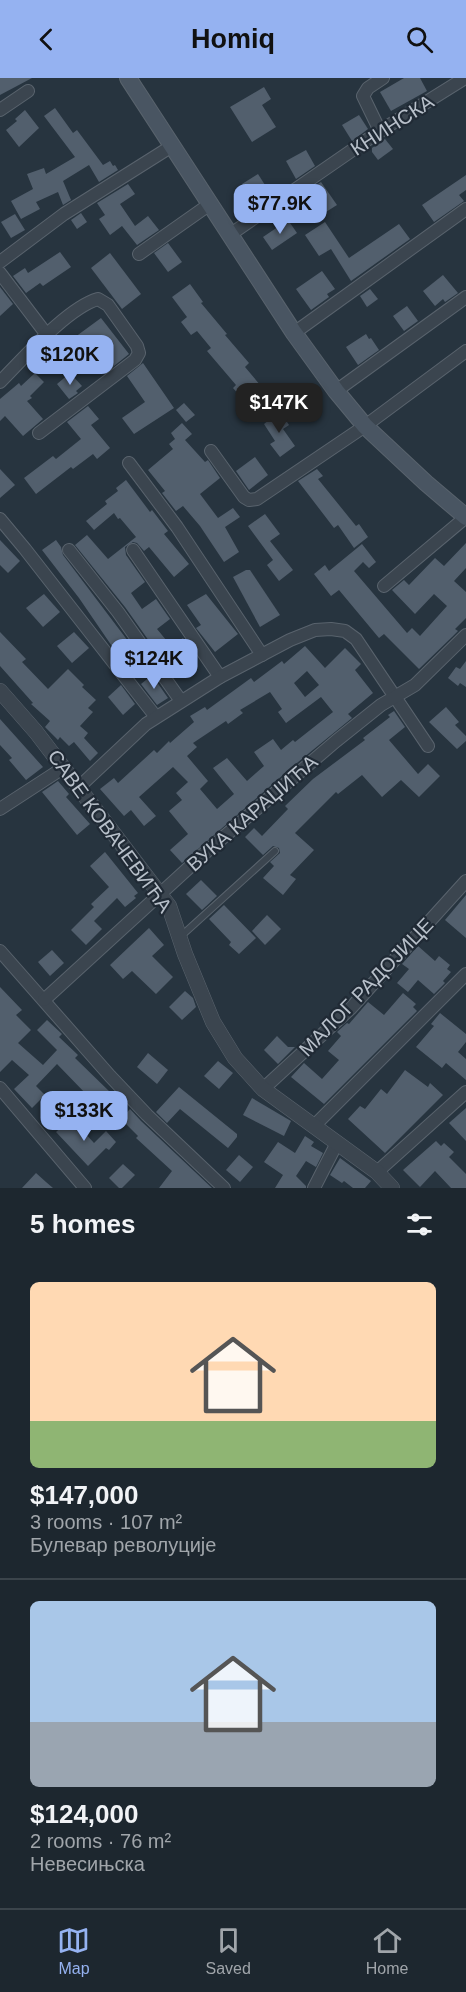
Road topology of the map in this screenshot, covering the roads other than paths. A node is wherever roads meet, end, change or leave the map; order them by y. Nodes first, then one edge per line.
1 (128, 78) edge
2 (383, 78) edge
3 (465, 78) edge
4 (28, 91) dead end
5 (0, 110) edge
6 (380, 131) junction
7 (172, 146) junction
8 (210, 204) junction
9 (466, 208) edge
10 (231, 234) junction
11 (139, 254) dead end
12 (0, 262) edge
13 (0, 273) edge
14 (466, 297) edge
15 (294, 333) junction
16 (47, 335) junction
17 (466, 351) edge
18 (0, 382) edge
19 (336, 391) junction
20 (365, 426) junction
21 (39, 434) dead end
22 (210, 451) dead end
23 (129, 463) dead end
24 (466, 517) edge
25 (0, 519) edge
26 (69, 550) dead end
27 (133, 550) dead end
28 (384, 586) dead end
29 (466, 634) edge
30 (262, 655) junction
31 (220, 677) junction
32 (0, 691) edge
33 (395, 697) junction
34 (181, 701) junction
35 (156, 717) junction
36 (428, 746) dead end
37 (63, 768) junction
38 (79, 787) junction
39 (0, 809) edge
40 (275, 851) dead end
41 (466, 882) edge
42 (160, 893) junction
43 (180, 937) junction
44 (0, 951) edge
45 (466, 974) edge
46 (44, 1000) junction
47 (0, 1088) edge
48 (263, 1089) junction
49 (466, 1092) edge
50 (314, 1126) junction
51 (337, 1143) junction
52 (377, 1172) junction
53 (85, 1188) edge
54 (224, 1188) edge
55 (314, 1188) edge
56 (392, 1188) edge

1 - 7 main road
2 - 6 street
3 - 6 street, КНИНСКА
4 - 5 street
6 - 10 street, КНИНСКА
7 - 8 main road
7 - 12 street
8 - 10 main road
8 - 11 street
9 - 15 street
10 - 15 main road
13 - 16 street
14 - 19 street
15 - 19 main road
16 - 18 street
16 - 21 street
17 - 20 street
19 - 20 main road
20 - 22 street
20 - 24 main road
23 - 30 street
24 - 28 street
25 - 35 street
26 - 34 street
27 - 31 street
29 - 33 street, ВУКА КАРАЏИЋА
30 - 31 street
30 - 33 street
31 - 34 street
32 - 37 street, САВЕ КОВАЧЕВИЋА
33 - 36 street
33 - 42 street, ВУКА КАРАЏИЋА
34 - 35 street
35 - 38 street
37 - 38 street, САВЕ КОВАЧЕВИЋА
37 - 39 street
38 - 42 street, САВЕ КОВАЧЕВИЋА
40 - 43 lane
41 - 48 street, МАЛОГ РАДОЈИЦЕ
42 - 43 street, САВЕ КОВАЧЕВИЋА
42 - 46 street, ВУКА КАРАЏИЋА
43 - 48 street, САВЕ КОВАЧЕВИЋА
44 - 46 street
45 - 50 street
46 - 54 street
47 - 53 street
48 - 50 street, САВЕ КОВАЧЕВИЋА
49 - 52 street
50 - 51 street, САВЕ КОВАЧЕВИЋА
51 - 52 street, САВЕ КОВАЧЕВИЋА
51 - 55 street
52 - 56 street, САВЕ КОВАЧЕВИЋА

